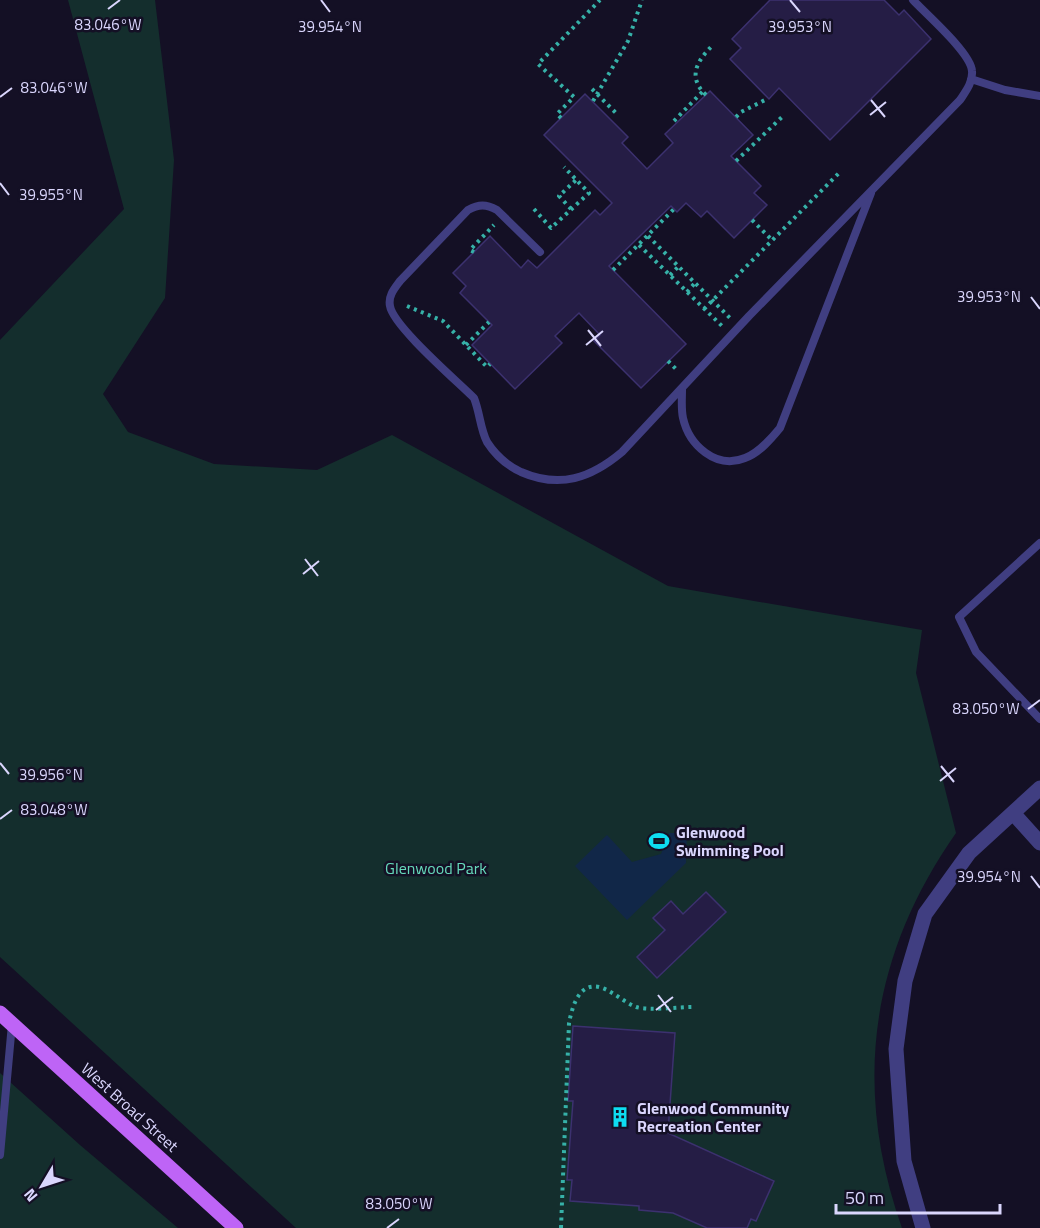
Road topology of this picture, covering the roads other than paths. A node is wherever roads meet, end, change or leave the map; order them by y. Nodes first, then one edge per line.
1 (913, 0) edge
2 (971, 79) junction
3 (1040, 96) edge
4 (872, 190) junction
5 (540, 252) dead end
6 (682, 390) junction
7 (1040, 543) edge
8 (1040, 719) edge
9 (1040, 788) edge
10 (1013, 813) junction
11 (1040, 843) edge
12 (6, 1018) edge
13 (0, 1155) edge
14 (236, 1228) edge
15 (923, 1228) edge

1 - 2 lane
2 - 3 lane
2 - 4 lane
4 - 6 lane
4 - 6 lane
5 - 6 lane
7 - 8 lane
9 - 10 street
10 - 11 street
10 - 15 street
12 - 13 lane
12 - 14 main road, West Broad Street

